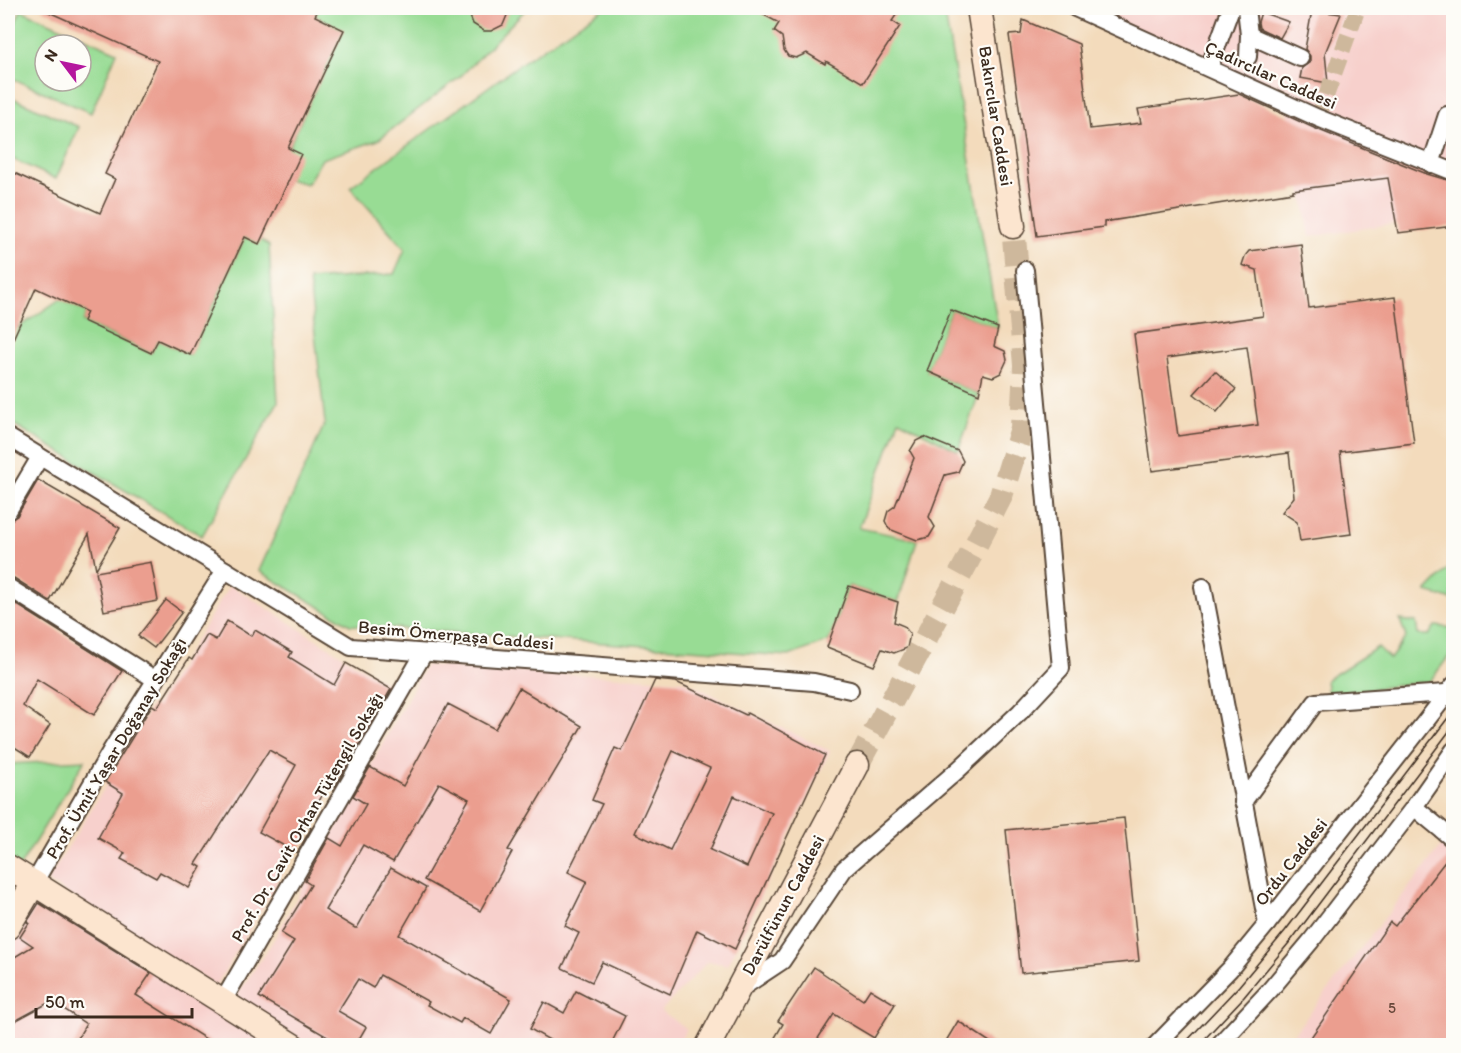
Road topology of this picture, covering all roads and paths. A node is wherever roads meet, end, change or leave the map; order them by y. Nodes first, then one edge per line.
1 (979, 8) edge
2 (1075, 8) edge
3 (1230, 8) edge
4 (1246, 8) edge
5 (1249, 35) junction
6 (1248, 57) dead end
7 (1300, 58) dead end
8 (1209, 68) junction
9 (1454, 118) edge
10 (1431, 164) junction
11 (1454, 172) edge
12 (1013, 225) tunnel mouth
13 (1025, 270) dead end
14 (8, 437) edge
15 (40, 457) junction
16 (8, 511) edge
17 (225, 570) junction
18 (8, 587) edge
19 (1203, 587) dead end
20 (424, 653) junction
21 (156, 680) junction
22 (1450, 689) edge
23 (850, 690) dead end
24 (1454, 750) edge
25 (857, 765) tunnel mouth
26 (1243, 802) junction
27 (1414, 807) junction
28 (1454, 840) edge
29 (8, 867) edge
30 (34, 883) junction
31 (1267, 924) junction
32 (8, 927) edge
33 (739, 990) junction
34 (223, 1001) junction
35 (293, 1046) edge
36 (708, 1046) edge
37 (1155, 1046) edge
38 (1218, 1046) edge

1 - 12 main road, Bakırcılar Caddesi
2 - 8 street, Çadırcılar Caddesi
3 - 8 street
4 - 5 street
5 - 6 street
5 - 7 street
8 - 10 street, Çadırcılar Caddesi
9 - 10 street
10 - 11 street, Çadırcılar Caddesi
13 - 33 street
14 - 15 street, Besim Ömerpaşa Caddesi
15 - 16 street
15 - 17 street, Besim Ömerpaşa Caddesi
17 - 20 street, Besim Ömerpaşa Caddesi
17 - 21 street, Prof. Ümit Yaşar Doğanay Sokağı
18 - 21 street
19 - 26 street
20 - 23 street, Besim Ömerpaşa Caddesi
20 - 34 street, Prof. Dr. Cavit Orhan Tütengil Sokağı
21 - 30 street, Prof. Ümit Yaşar Doğanay Sokağı
22 - 26 street
22 - 31 street, Ordu Caddesi
24 - 27 street
25 - 33 main road, Darülfünun Caddesi
26 - 31 street
27 - 28 street
27 - 38 street
29 - 30 main road
30 - 32 main road, Prof. Ümit Yaşar Doğanay Sokağı
30 - 34 main road
31 - 37 street, Ordu Caddesi
33 - 36 main road, Darülfünun Caddesi
34 - 35 main road

